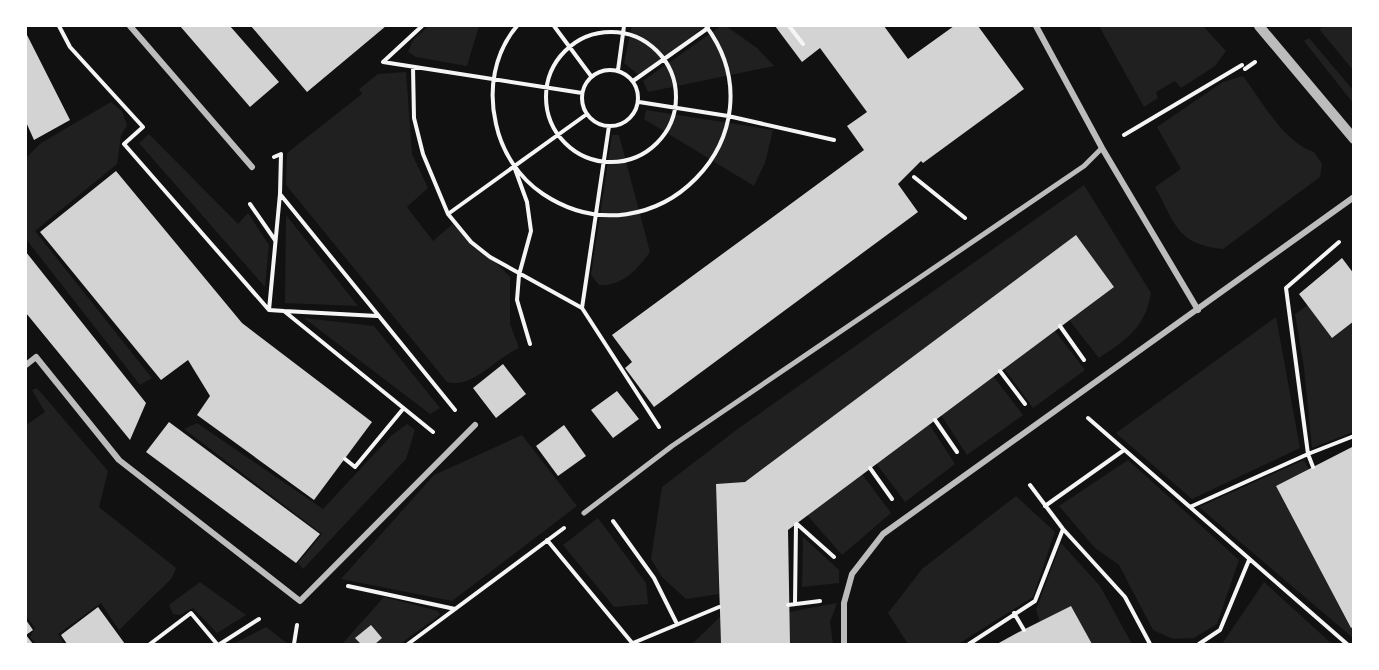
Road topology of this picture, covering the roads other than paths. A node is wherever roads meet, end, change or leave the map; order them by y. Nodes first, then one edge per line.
1 (130, 26) edge
2 (1036, 26) edge
3 (1259, 26) edge
4 (1353, 139) edge
5 (1102, 148) junction
6 (252, 167) road end
7 (1353, 197) edge
8 (1198, 310) junction
9 (26, 365) edge
10 (473, 427) road end
11 (584, 513) dead end
12 (844, 645) edge

1 - 6 street
2 - 5 street
3 - 4 street
5 - 8 street
5 - 11 street
7 - 8 street
8 - 12 street
9 - 10 street

